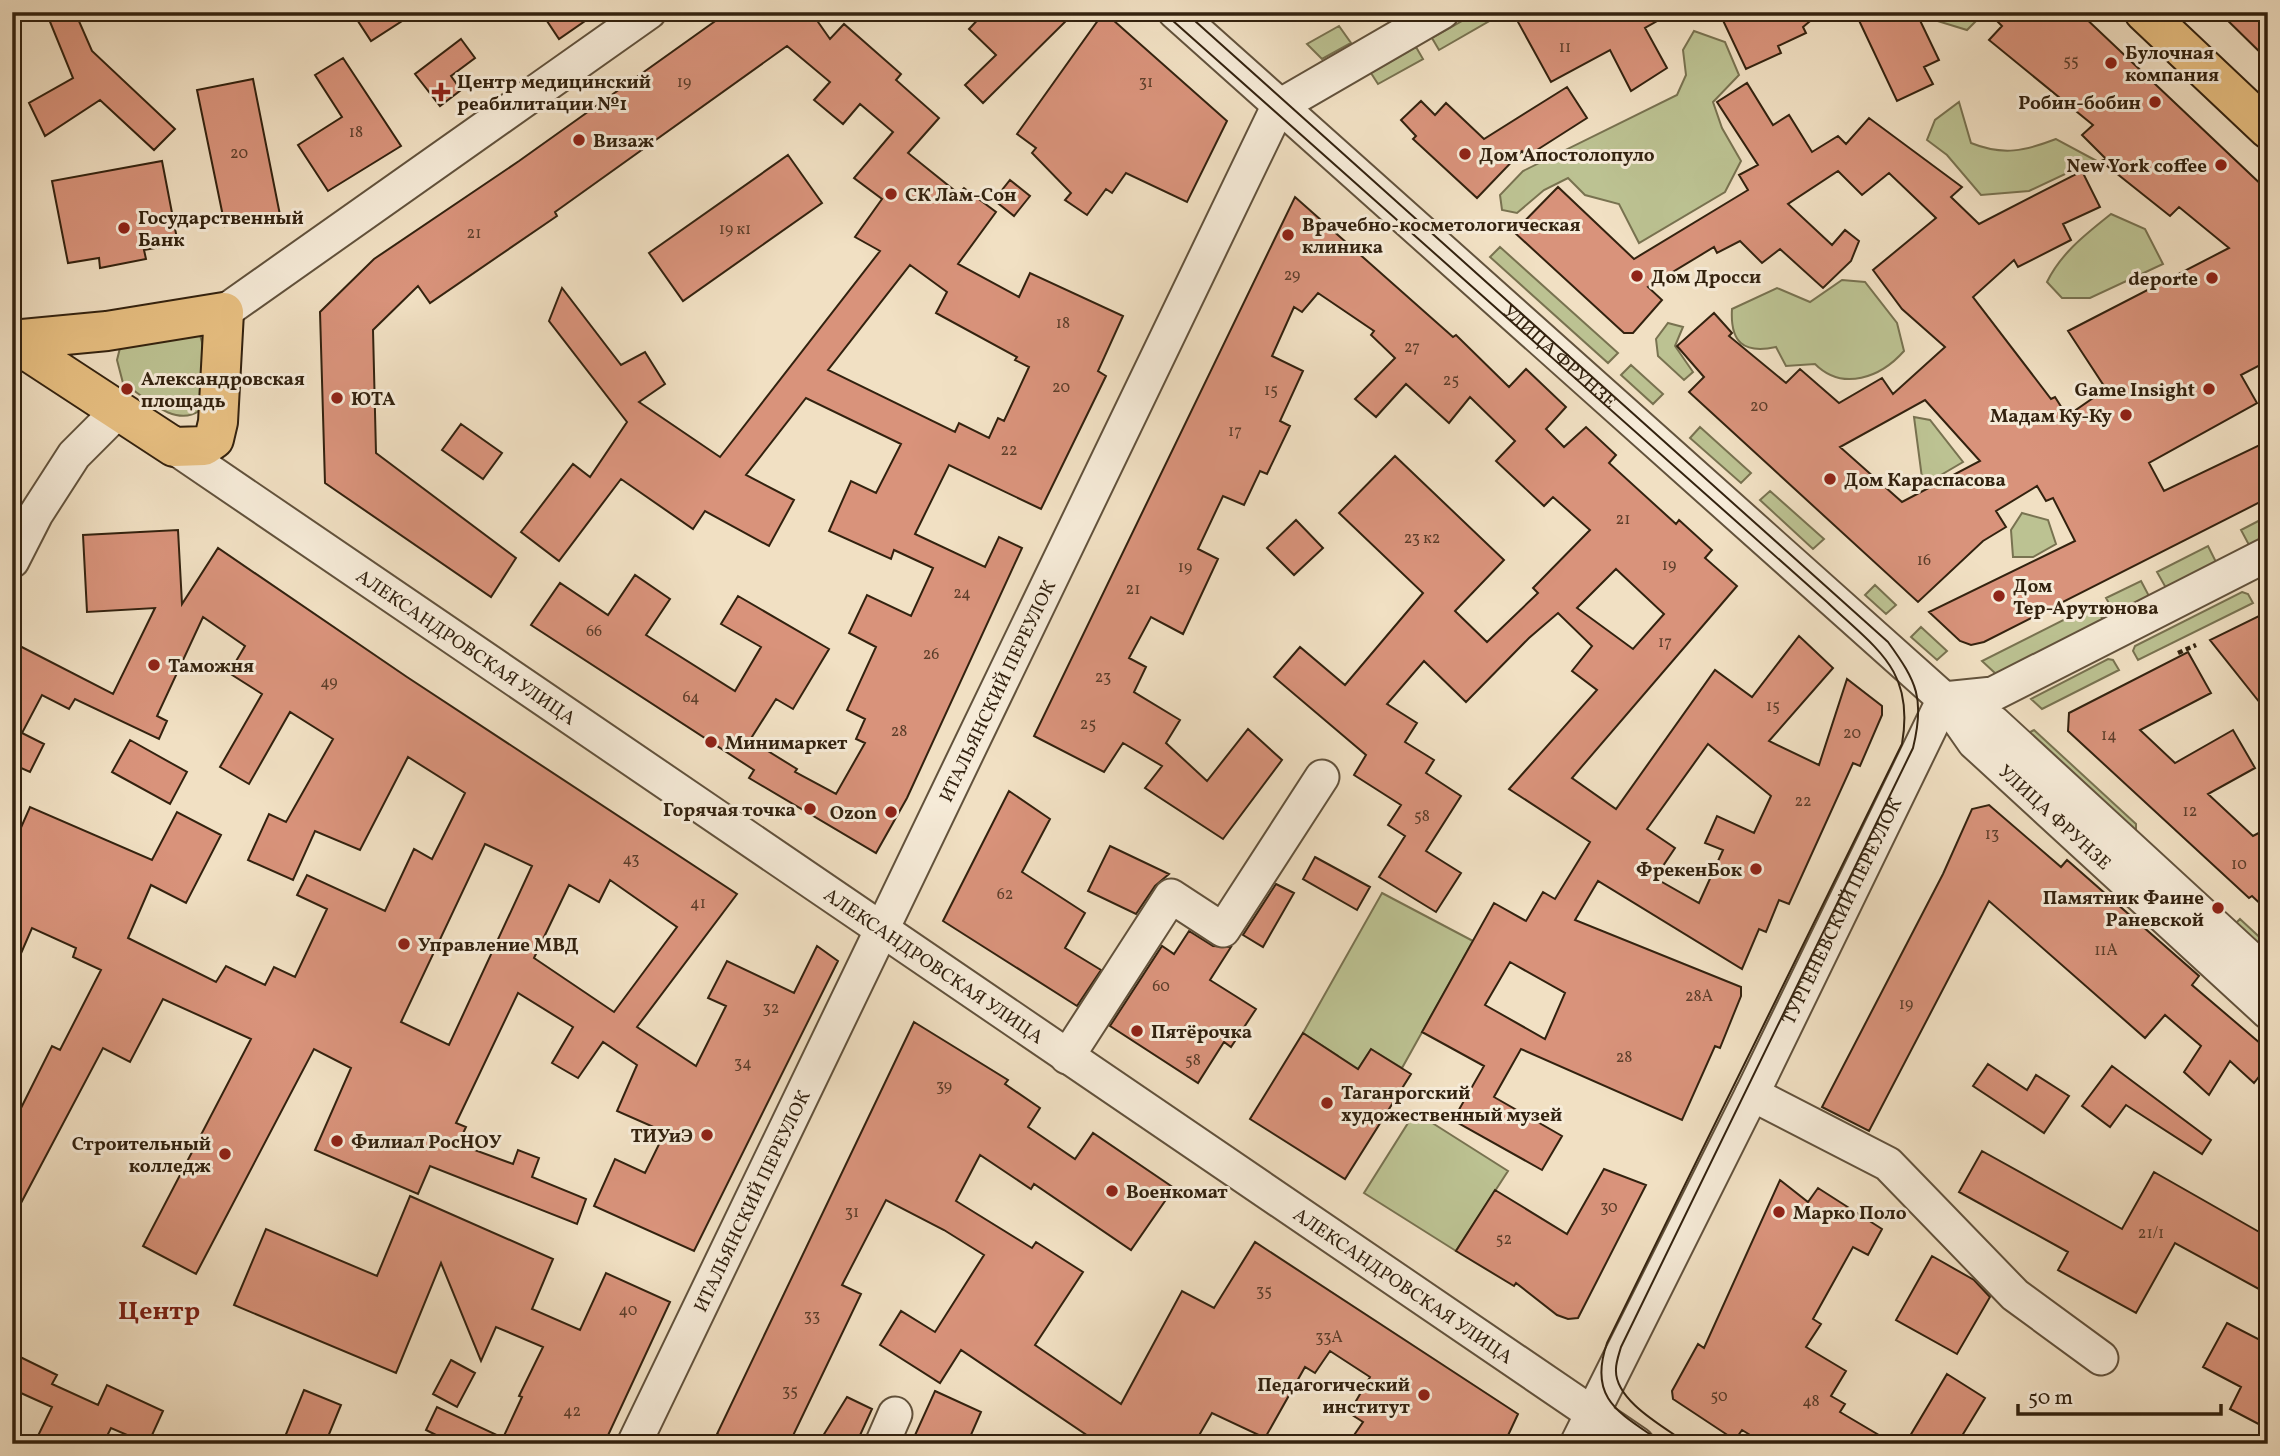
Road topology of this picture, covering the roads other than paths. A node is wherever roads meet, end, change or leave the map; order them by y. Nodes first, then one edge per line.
1 (649, 12) edge
2 (1175, 12) edge
3 (1442, 12) edge
4 (2144, 12) edge
5 (1278, 107) junction
6 (2268, 129) edge
7 (224, 312) junction
8 (107, 331) junction
9 (12, 341) edge
10 (106, 402) junction
11 (218, 422) junction
12 (174, 447) junction
13 (233, 486) junction
14 (2268, 554) edge
15 (12, 561) edge
16 (1944, 699) junction
17 (1322, 777) dead end
18 (882, 932) junction
19 (2268, 975) edge
20 (2268, 1012) edge
21 (1067, 1057) junction
22 (1752, 1094) junction
23 (2101, 1357) dead end
24 (1593, 1414) junction
25 (634, 1444) edge
26 (1577, 1444) edge
27 (1637, 1444) edge

1 - 7 street
2 - 5 street, УЛИЦА ФРУНЗЕ
3 - 5 street
4 - 6 main road
5 - 16 street, УЛИЦА ФРУНЗЕ
5 - 18 street, ИТАЛЬЯНСКИЙ ПЕРЕУЛОК
7 - 8 main road
7 - 11 main road
8 - 9 main road
8 - 10 main road
9 - 10 main road
10 - 12 main road
10 - 15 street
11 - 12 main road
11 - 13 street
12 - 13 street, АЛЕКСАНДРОВСКАЯ УЛИЦА
13 - 18 street, АЛЕКСАНДРОВСКАЯ УЛИЦА
14 - 16 street
16 - 19 street, УЛИЦА ФРУНЗЕ
16 - 20 street, УЛИЦА ФРУНЗЕ
16 - 22 street, ТУРГЕНЕВСКИЙ ПЕРЕУЛОК
17 - 21 street
18 - 21 street, АЛЕКСАНДРОВСКАЯ УЛИЦА
18 - 25 street, ИТАЛЬЯНСКИЙ ПЕРЕУЛОК
21 - 24 street, АЛЕКСАНДРОВСКАЯ УЛИЦА
22 - 23 street
22 - 24 street, ТУРГЕНЕВСКИЙ ПЕРЕУЛОК
24 - 26 street, ТУРГЕНЕВСКИЙ ПЕРЕУЛОК
24 - 27 street, АЛЕКСАНДРОВСКАЯ УЛИЦА

